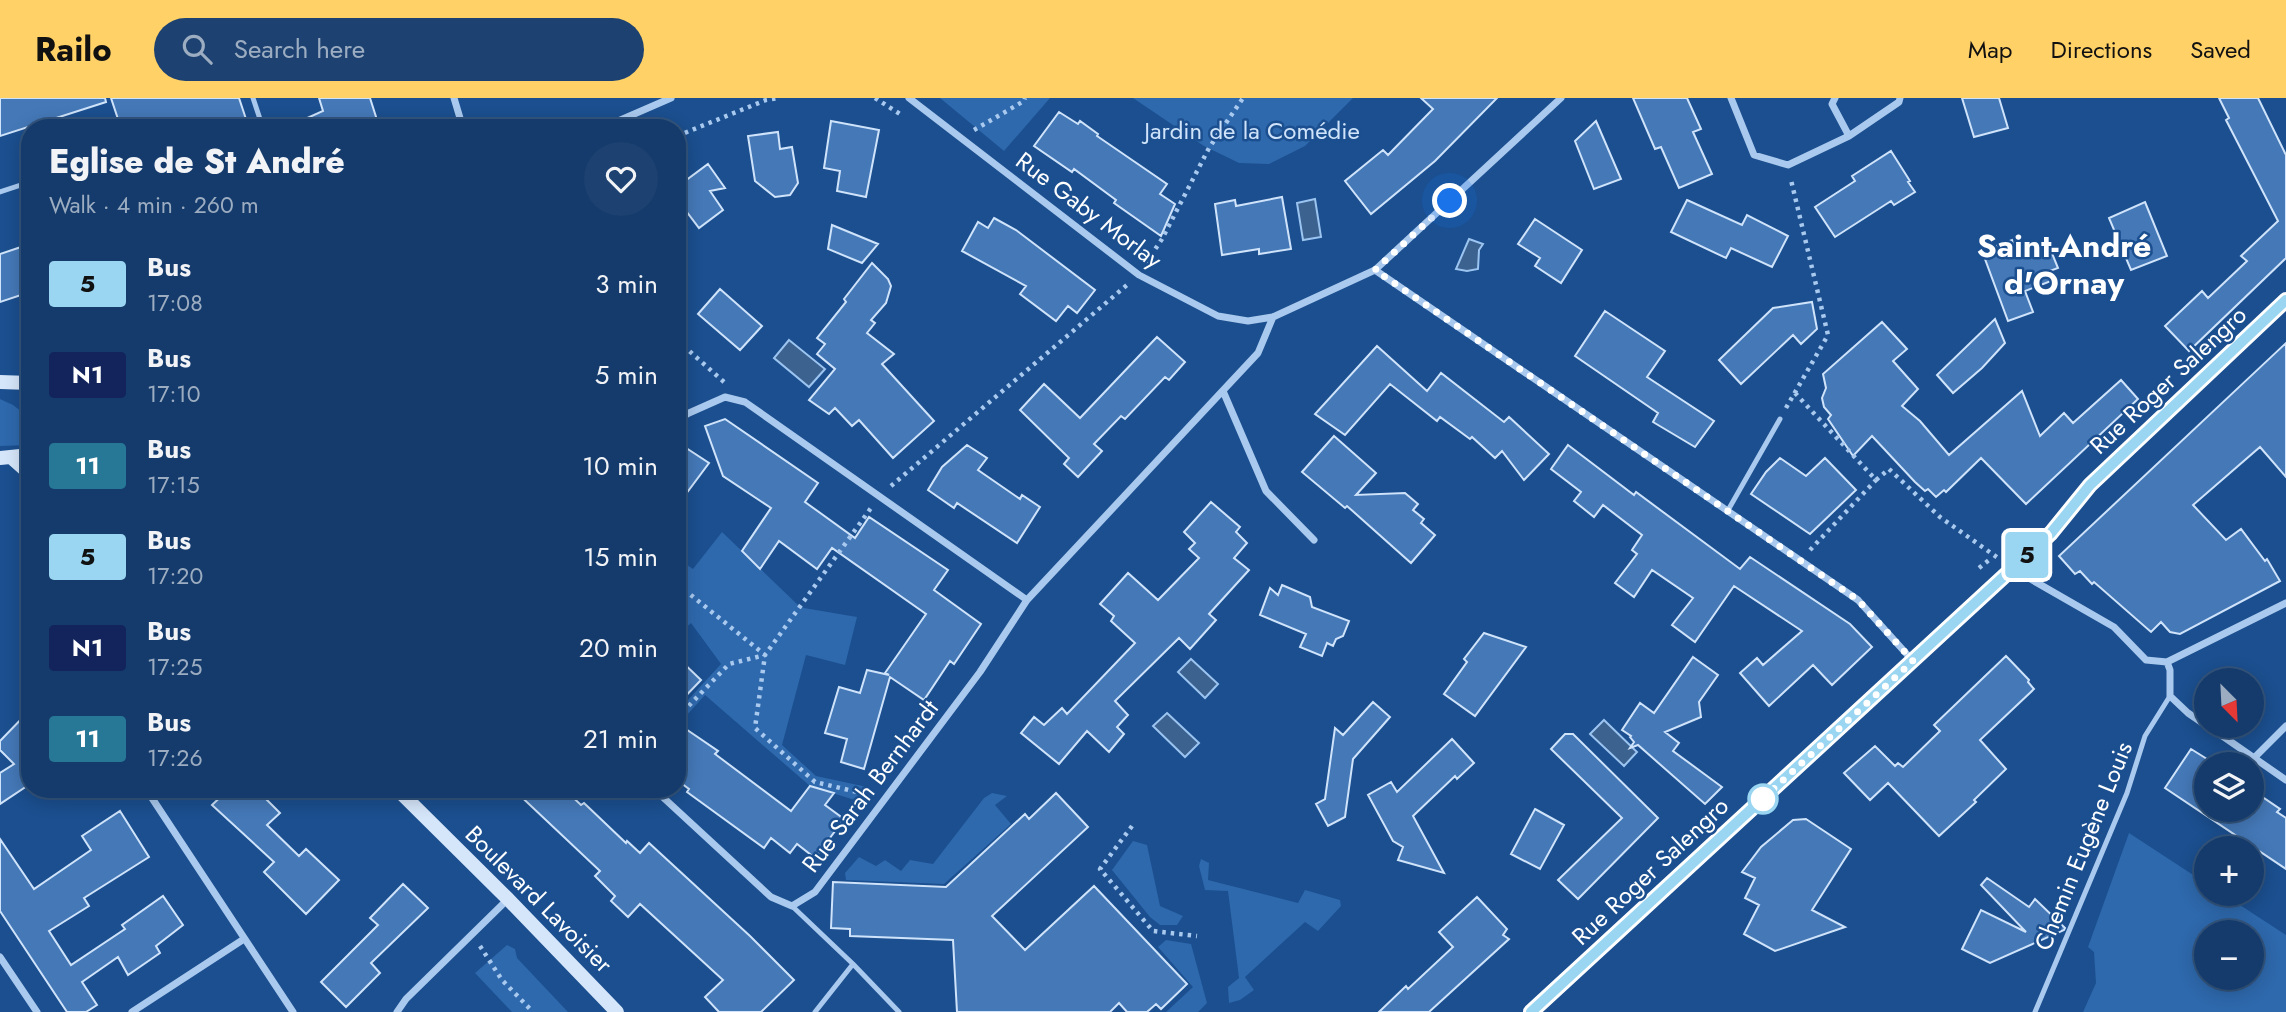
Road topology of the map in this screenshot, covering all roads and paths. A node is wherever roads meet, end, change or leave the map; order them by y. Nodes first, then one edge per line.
1 (253, 98) edge
2 (454, 98) edge
3 (671, 98) edge
4 (778, 98) edge
5 (909, 98) edge
6 (1243, 98) edge
7 (1561, 98) edge
8 (1731, 98) edge
9 (1835, 98) edge
10 (1900, 98) edge
11 (659, 100) edge
12 (260, 119) edge
13 (460, 119) edge
14 (620, 119) edge
15 (686, 132) edge
16 (1849, 136) junction
17 (1788, 166) junction
18 (21, 186) edge
19 (0, 192) edge
20 (1375, 270) junction
21 (1139, 275) junction
22 (2286, 300) edge
23 (1273, 317) junction
24 (686, 348) edge
25 (21, 380) edge
26 (0, 382) edge
27 (1223, 391) junction
28 (1795, 394) junction
29 (745, 402) junction
30 (686, 416) edge
31 (1780, 419) joint
32 (6, 458) edge
33 (21, 468) edge
34 (1876, 480) junction
35 (879, 496) junction
36 (1727, 512) junction
37 (1314, 540) dead end
38 (1799, 560) junction
39 (2013, 568) junction
40 (686, 591) edge
41 (1027, 600) junction
42 (2286, 603) edge
43 (765, 655) junction
44 (1913, 661) junction
45 (2167, 662) junction
46 (2170, 696) junction
47 (686, 709) edge
48 (2194, 717) edge
49 (2286, 726) edge
50 (2225, 738) edge
51 (2245, 752) edge
52 (2260, 752) edge
53 (2264, 765) edge
54 (2286, 780) edge
55 (152, 798) edge
56 (406, 798) edge
57 (664, 798) edge
58 (884, 799) junction
59 (1132, 826) dead end
60 (508, 898) junction
61 (792, 906) junction
62 (472, 933) junction
63 (1197, 936) dead end
64 (244, 939) junction
65 (0, 957) edge
66 (853, 964) junction
67 (37, 1012) edge
68 (132, 1012) edge
69 (293, 1012) edge
70 (397, 1012) edge
71 (533, 1012) edge
72 (617, 1012) edge
73 (815, 1012) edge
74 (899, 1012) edge
75 (1531, 1012) edge
76 (2035, 1012) edge

1 - 12 lane
2 - 13 street
3 - 11 street
4 - 15 path
5 - 21 street, Rue Gaby Morlay
6 - 21 path
7 - 20 street, Rue Gaby Morlay
8 - 17 street
9 - 16 street
10 - 16 street
11 - 14 street
16 - 17 street
17 - 28 path
18 - 19 lane
20 - 23 street, Rue Gaby Morlay
20 - 36 street
21 - 23 street, Rue Gaby Morlay
21 - 35 path
22 - 39 main road, Rue Roger Salengro
23 - 27 street, Rue Sarah Bernhardt
24 - 29 path
25 - 26 main road
27 - 37 street
27 - 41 street, Rue Sarah Bernhardt
28 - 31 path
28 - 34 path
29 - 30 street
29 - 35 street
31 - 36 lane
32 - 33 main road
34 - 38 path
34 - 39 path
35 - 41 street
35 - 43 path
36 - 38 street
38 - 44 street
39 - 44 main road, Rue Roger Salengro
39 - 45 street
40 - 43 path
41 - 58 street, Rue Sarah Bernhardt
42 - 45 street
43 - 47 path
43 - 58 path
44 - 75 main road, Rue Roger Salengro
45 - 46 street
46 - 48 street
46 - 76 lane, Chemin Eugène Louis
49 - 52 street
50 - 51 street
53 - 54 street
55 - 64 street
56 - 60 main road, Boulevard Lavoisier
57 - 61 street
58 - 61 street, Rue Sarah Bernhardt
59 - 63 path
60 - 62 street
60 - 72 main road, Boulevard Lavoisier
61 - 66 lane
62 - 70 street
62 - 71 path
64 - 68 street
64 - 69 street
65 - 67 street
66 - 73 lane
66 - 74 lane

